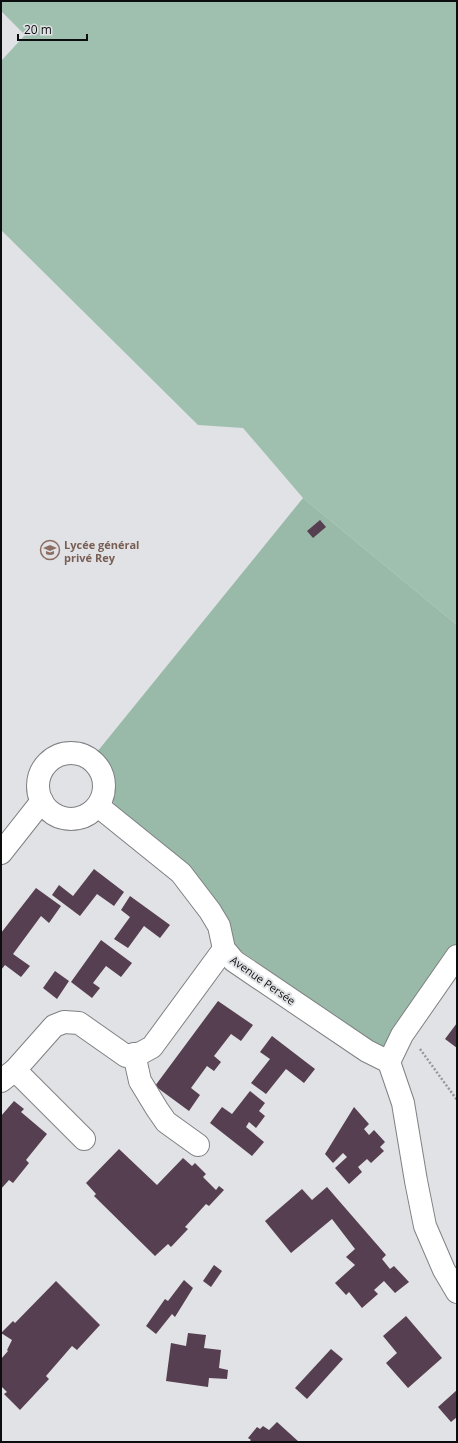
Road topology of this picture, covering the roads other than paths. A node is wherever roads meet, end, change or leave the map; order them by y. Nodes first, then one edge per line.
1 (42, 801) junction
2 (98, 806) junction
3 (1, 853) edge
4 (224, 949) junction
5 (457, 956) edge
6 (134, 1054) junction
7 (389, 1062) junction
8 (8, 1076) edge
9 (84, 1139) dead end
10 (198, 1145) dead end
11 (457, 1292) edge

1 - 2 street
1 - 2 street
1 - 3 street
2 - 4 street, Avenue Persée
4 - 6 street
4 - 7 street, Avenue Persée
5 - 7 street
6 - 8 street
6 - 10 street
7 - 11 street
8 - 9 street

